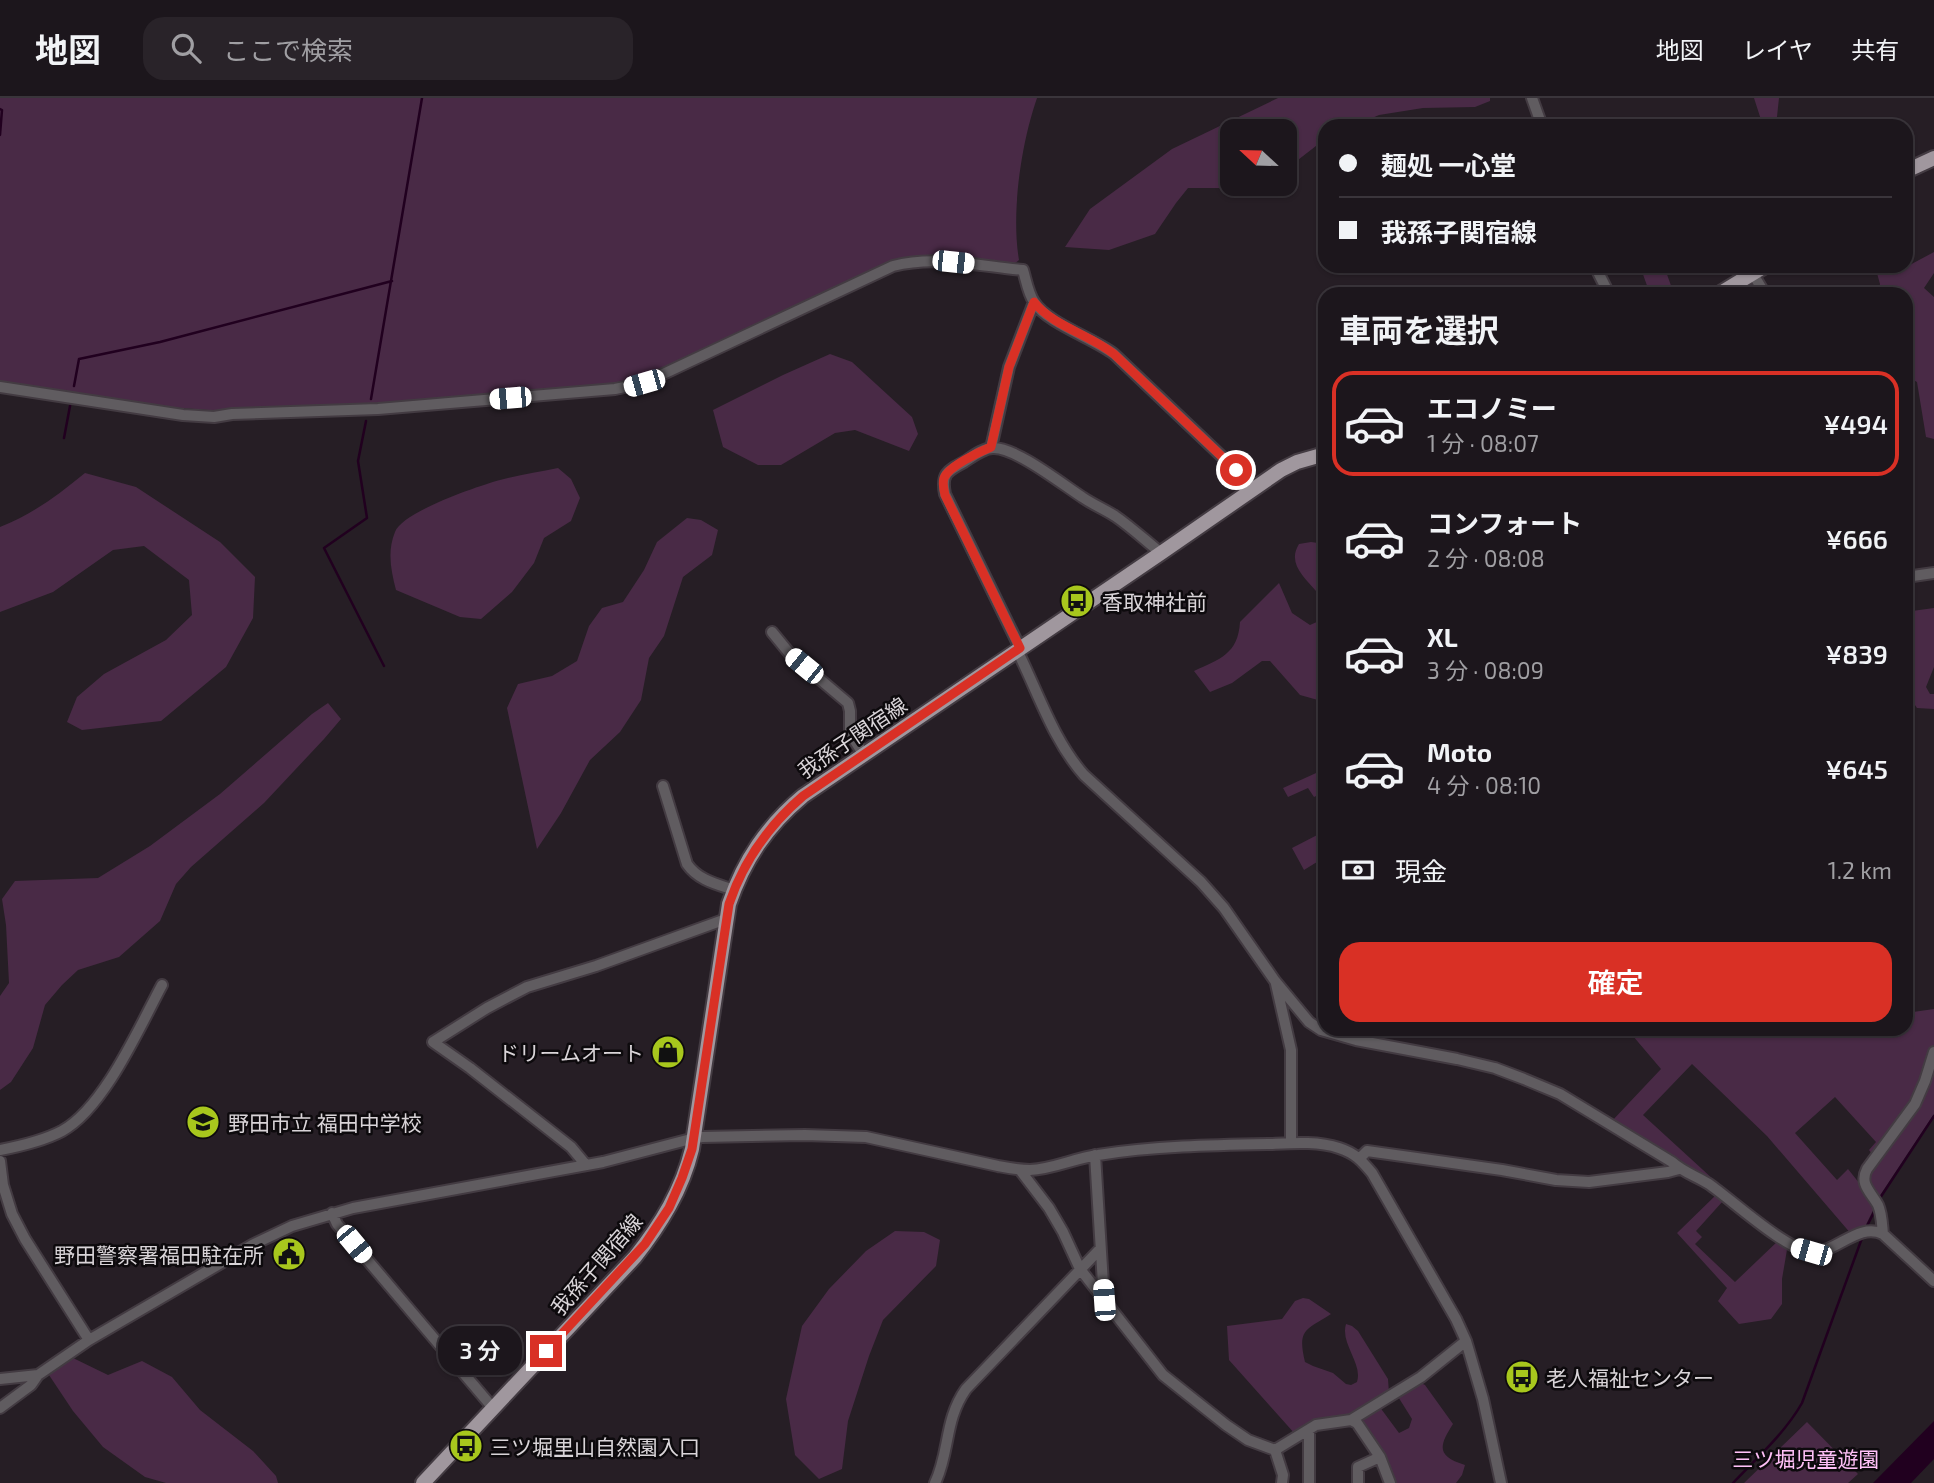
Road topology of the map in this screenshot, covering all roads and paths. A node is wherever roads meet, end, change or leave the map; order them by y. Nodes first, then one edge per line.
1 (1532, 98) edge
2 (1540, 119) edge
3 (1934, 158) edge
4 (1913, 168) edge
5 (1754, 273) edge
6 (1731, 287) edge
7 (1034, 302) junction
8 (0, 387) edge
9 (991, 447) junction
10 (1318, 456) edge
11 (1255, 488) junction
12 (1161, 553) junction
13 (1934, 573) edge
14 (1913, 576) edge
15 (772, 632) dead end
16 (1019, 649) junction
17 (864, 755) junction
18 (663, 786) dead end
19 (734, 890) junction
20 (726, 919) junction
21 (1275, 981) junction
22 (162, 985) dead end
23 (1318, 1025) edge
24 (1345, 1036) edge
25 (1934, 1052) edge
26 (694, 1138) junction
27 (1291, 1143) junction
28 (0, 1150) edge
29 (1095, 1155) junction
30 (1360, 1158) junction
31 (0, 1161) edge
32 (586, 1165) junction
33 (1679, 1169) junction
34 (1020, 1170) junction
35 (332, 1213) junction
36 (1883, 1234) junction
37 (1100, 1249) junction
38 (1080, 1269) junction
39 (1934, 1281) edge
40 (1104, 1300) junction
41 (89, 1340) junction
42 (1466, 1341) junction
43 (38, 1375) junction
44 (0, 1379) edge
45 (0, 1408) edge
46 (493, 1408) junction
47 (1351, 1420) junction
48 (1309, 1430) junction
49 (1275, 1450) junction
50 (1380, 1457) junction
51 (423, 1483) edge
52 (935, 1483) edge
53 (1282, 1483) edge
54 (1309, 1483) edge
55 (1357, 1483) edge
56 (1390, 1483) edge
57 (1501, 1483) edge

1 - 2 street
3 - 4 main road
5 - 6 main road
7 - 8 street
7 - 9 street
7 - 11 street
9 - 12 street
9 - 16 street
10 - 11 main road, 我孫子関宿線
11 - 12 main road, 我孫子関宿線
12 - 16 main road, 我孫子関宿線
13 - 14 street
15 - 17 street
16 - 17 main road, 我孫子関宿線
16 - 21 street
17 - 19 main road, 我孫子関宿線
18 - 19 street
19 - 20 main road, 我孫子関宿線
20 - 26 main road, 我孫子関宿線
20 - 32 street
21 - 23 street
21 - 27 street
22 - 28 street
24 - 33 street
25 - 36 street
26 - 32 street
26 - 34 street
26 - 46 main road, 我孫子関宿線
27 - 29 street
27 - 30 street
29 - 34 street
29 - 37 street
30 - 33 street
30 - 42 street
31 - 41 street
32 - 35 street
33 - 36 street
34 - 38 street
35 - 41 street
35 - 46 street
36 - 39 street
37 - 38 street
37 - 40 street
38 - 40 street
38 - 52 street
40 - 49 street
41 - 43 street
42 - 47 street
42 - 57 street
43 - 44 street
43 - 45 street
46 - 51 main road, 我孫子関宿線
47 - 48 street
47 - 50 street
48 - 49 street
48 - 54 street
49 - 53 street
50 - 55 street
50 - 56 street

